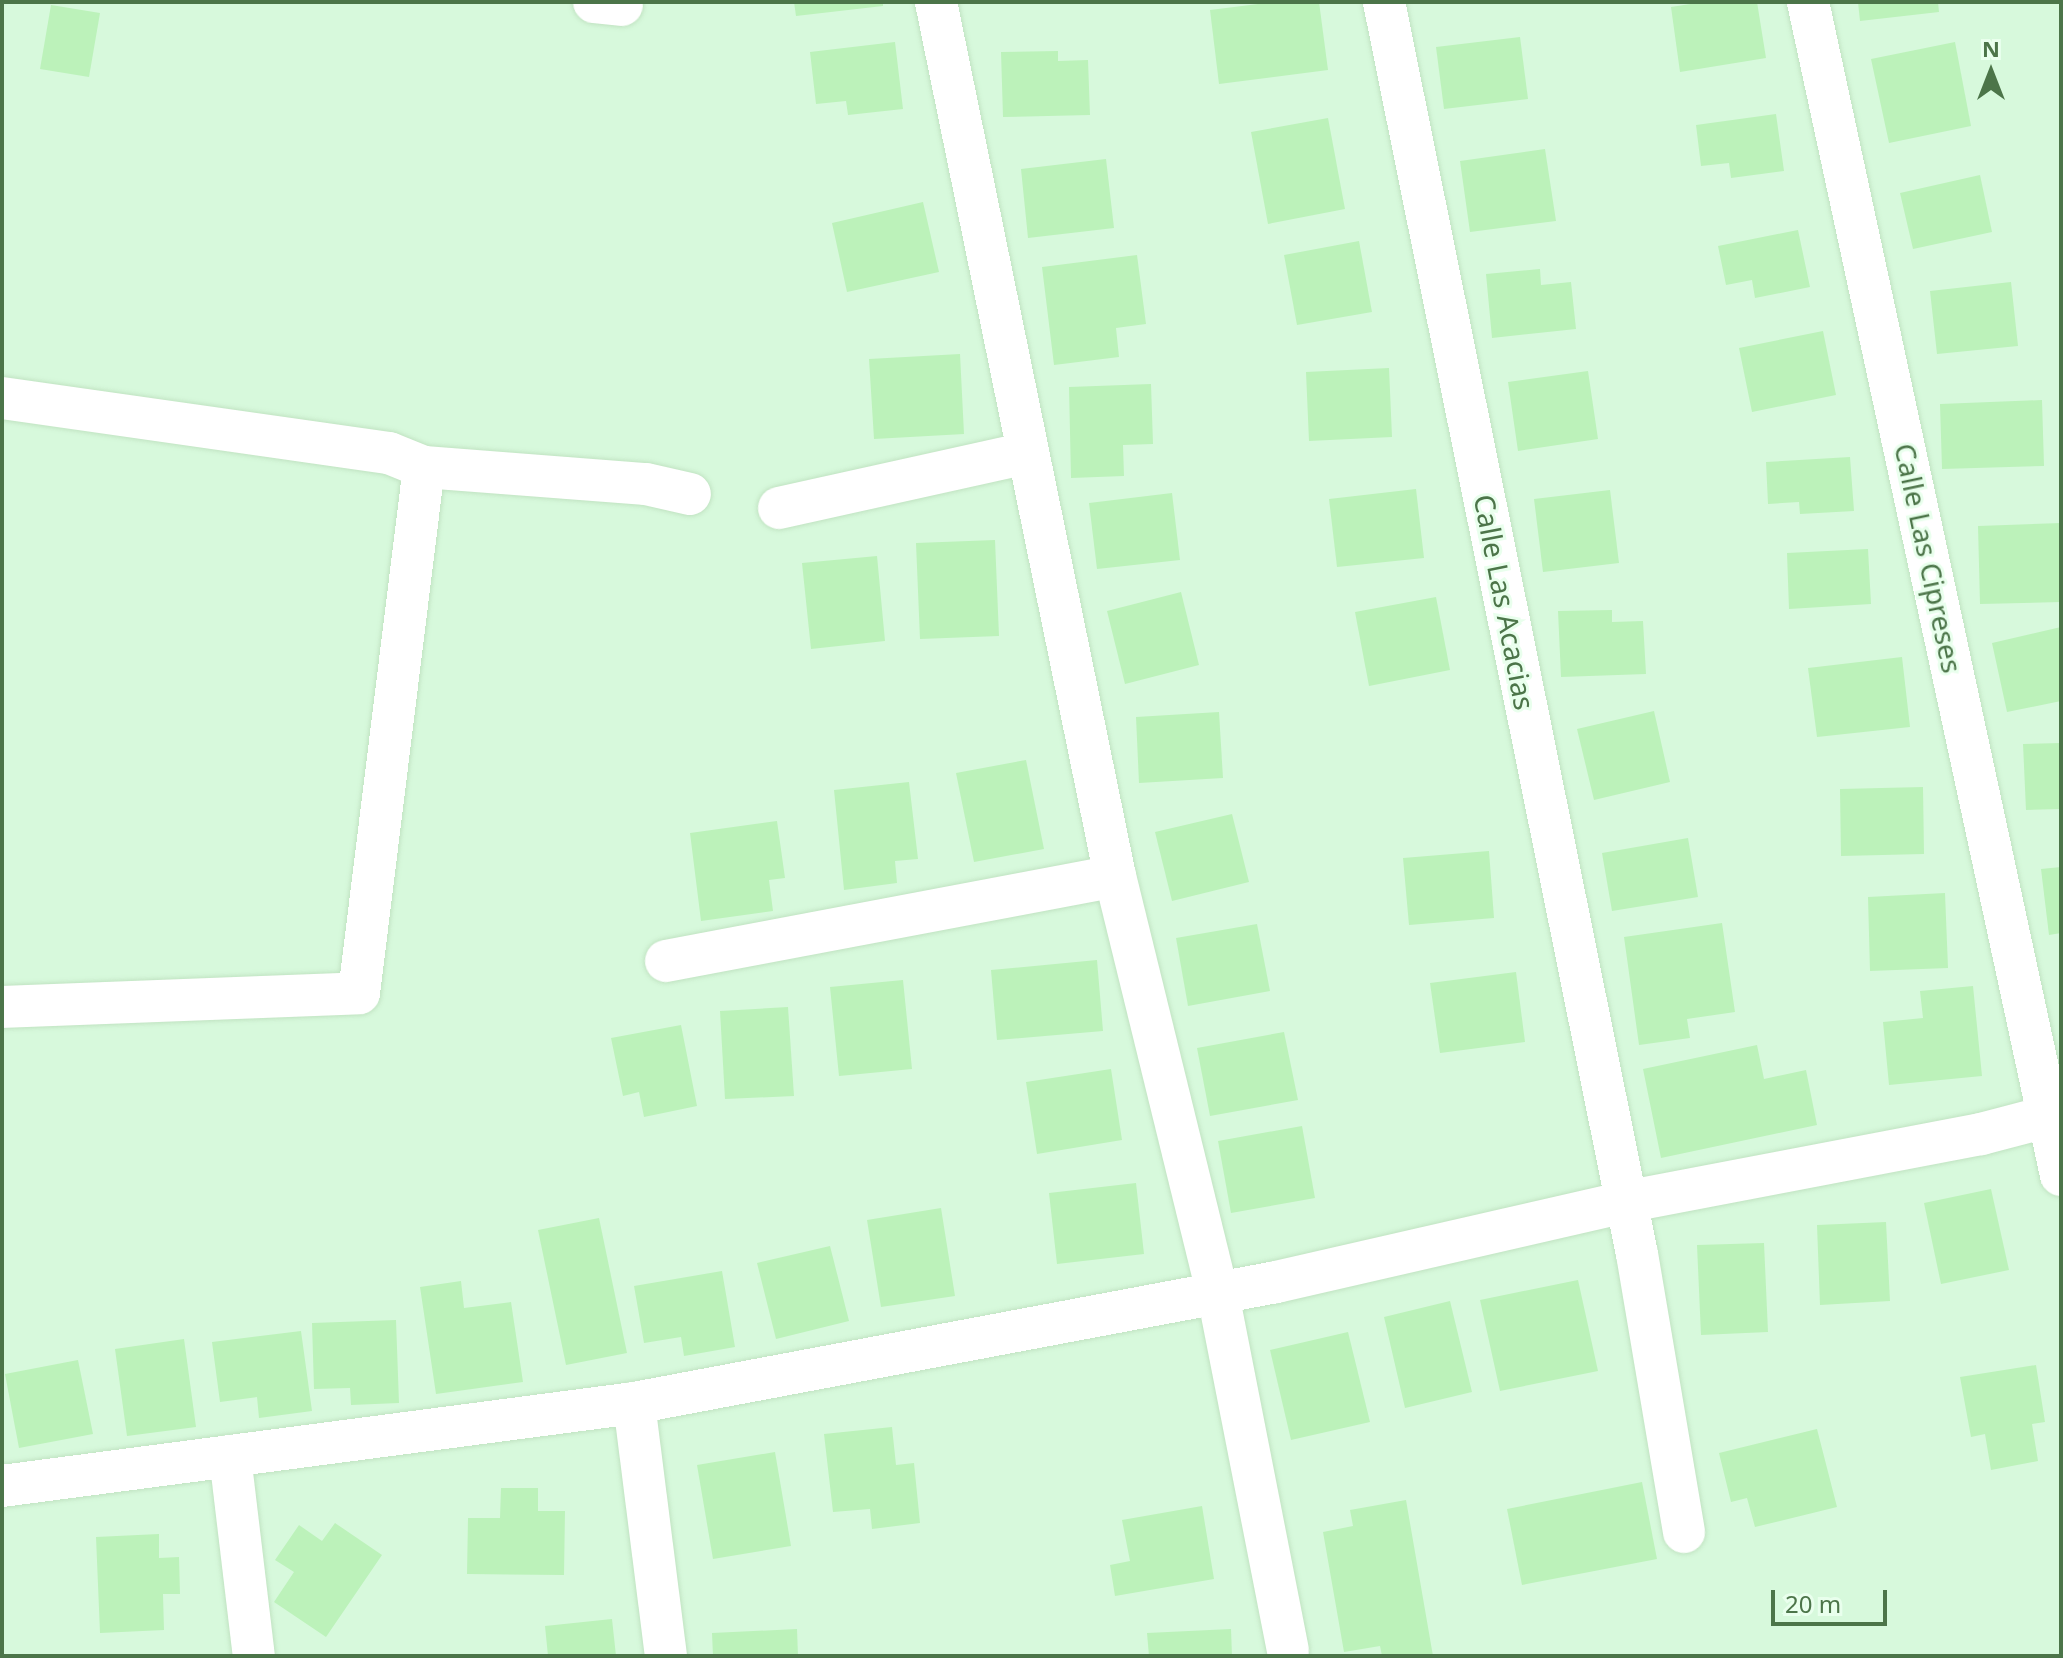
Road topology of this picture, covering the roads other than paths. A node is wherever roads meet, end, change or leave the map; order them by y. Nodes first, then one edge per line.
1 (936, 2) edge
2 (1384, 2) edge
3 (1808, 2) edge
4 (2, 398) edge
5 (1028, 453) junction
6 (424, 467) junction
7 (690, 494) dead end
8 (779, 508) dead end
9 (1115, 876) junction
10 (666, 961) dead end
11 (2, 1007) edge
12 (2056, 1113) edge
13 (2061, 1175) edge
14 (1625, 1202) junction
15 (1218, 1294) junction
16 (634, 1403) junction
17 (230, 1456) junction
18 (2, 1486) edge
19 (1684, 1532) dead end
20 (1288, 1650) dead end
21 (254, 1656) edge
22 (666, 1656) edge

1 - 5 street
2 - 14 street, Calle Las Acacias
3 - 12 street, Calle Las Cipreses
4 - 6 street
5 - 8 street
5 - 9 street
6 - 7 street
6 - 11 street
9 - 10 street
9 - 15 street
12 - 13 street, Calle Las Cipreses
12 - 14 street
14 - 15 street
14 - 19 street, Calle Las Acacias
15 - 16 street
15 - 20 street
16 - 17 street
16 - 22 street
17 - 18 street
17 - 21 street

